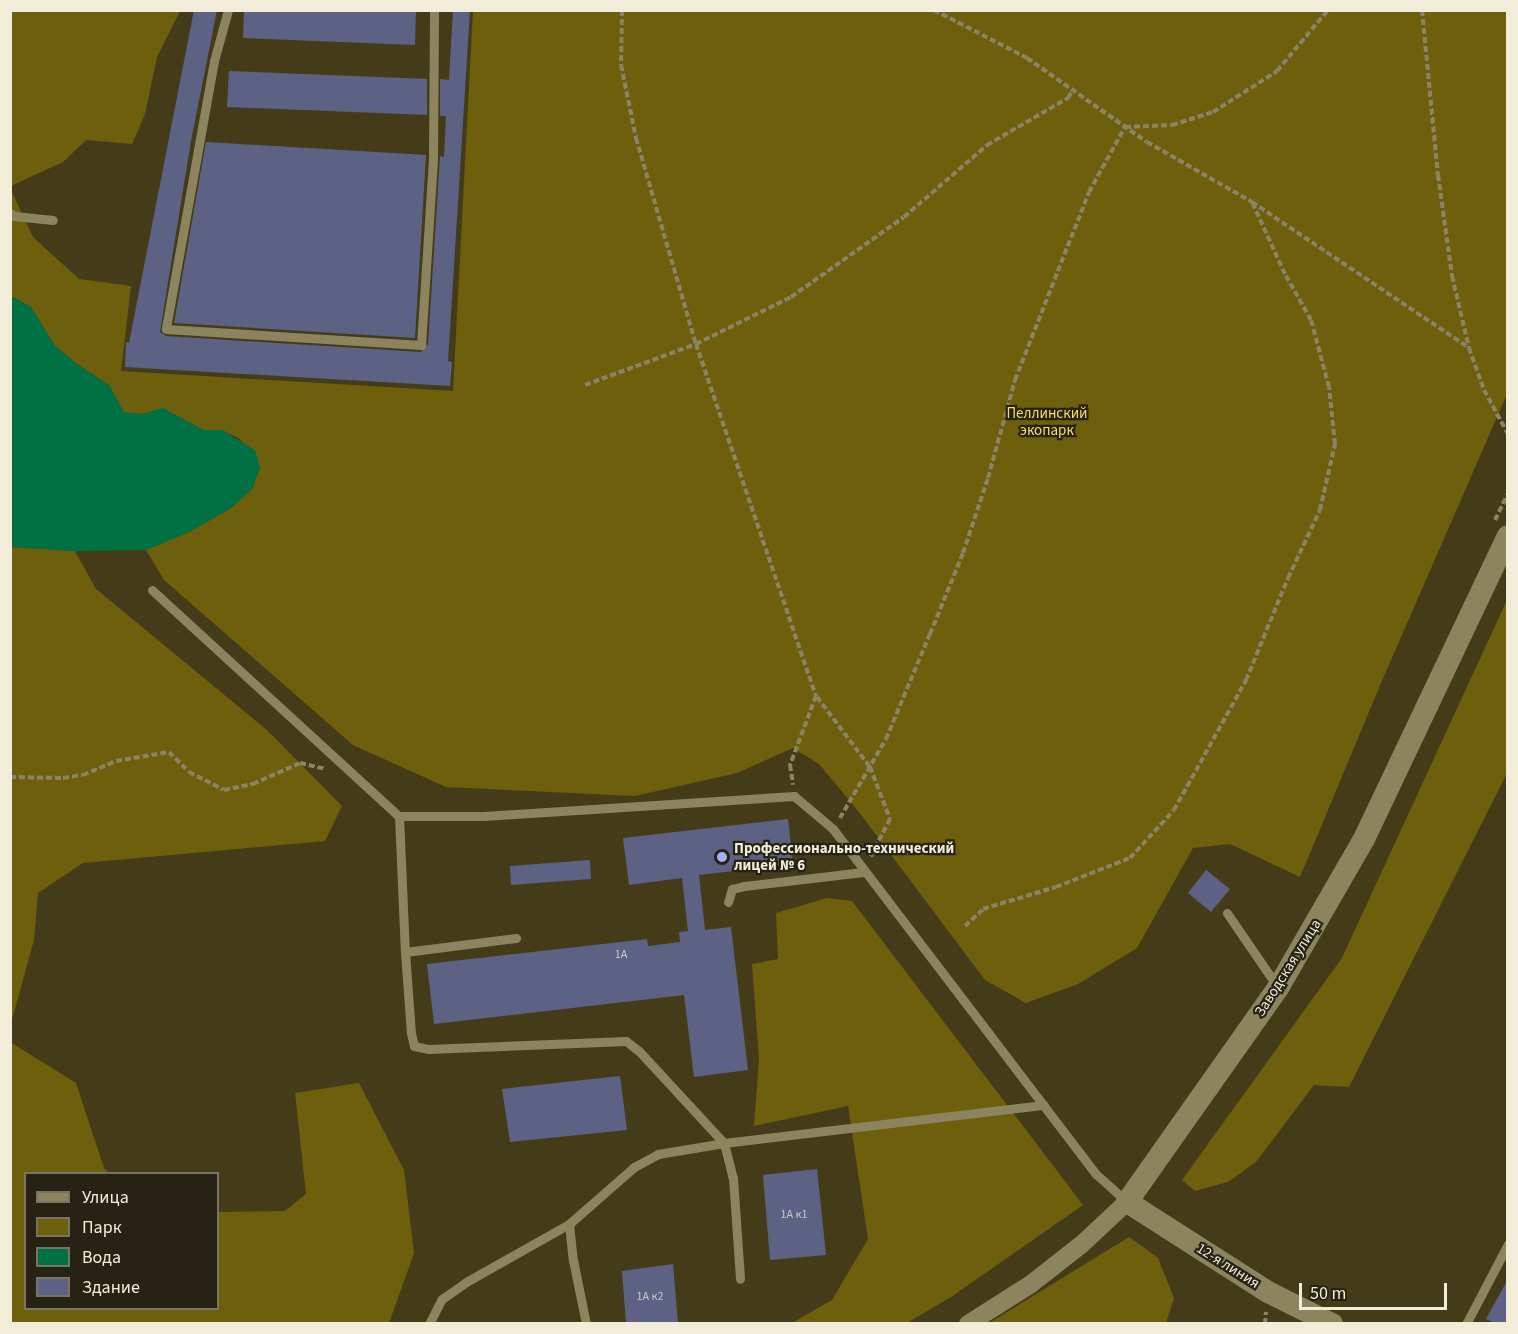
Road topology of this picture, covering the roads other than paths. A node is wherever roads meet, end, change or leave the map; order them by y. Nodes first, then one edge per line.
1 (228, 10) edge
2 (434, 10) edge
3 (10, 213) edge
4 (53, 220) dead end
5 (1500, 531) edge
6 (152, 590) dead end
7 (399, 816) junction
8 (863, 872) junction
9 (728, 902) dead end
10 (1227, 913) dead end
11 (516, 938) dead end
12 (405, 952) junction
13 (1278, 988) junction
14 (1044, 1105) junction
15 (724, 1143) junction
16 (1127, 1202) junction
17 (569, 1224) junction
18 (1508, 1244) edge
19 (740, 1279) dead end
20 (429, 1323) edge
21 (586, 1323) edge
22 (969, 1323) edge
23 (1332, 1323) edge
24 (1466, 1323) edge

1 - 2 lane
3 - 4 lane
5 - 13 street, Заводская улица
6 - 7 lane
7 - 8 lane
7 - 12 lane
8 - 9 lane
8 - 14 lane
10 - 13 lane
11 - 12 lane
12 - 15 lane
13 - 16 street, Заводская улица
14 - 15 lane
14 - 16 lane
15 - 17 lane
15 - 19 lane
16 - 22 street, Заводская улица
16 - 23 street, 12-я линия
17 - 20 lane
17 - 21 lane
18 - 24 lane

